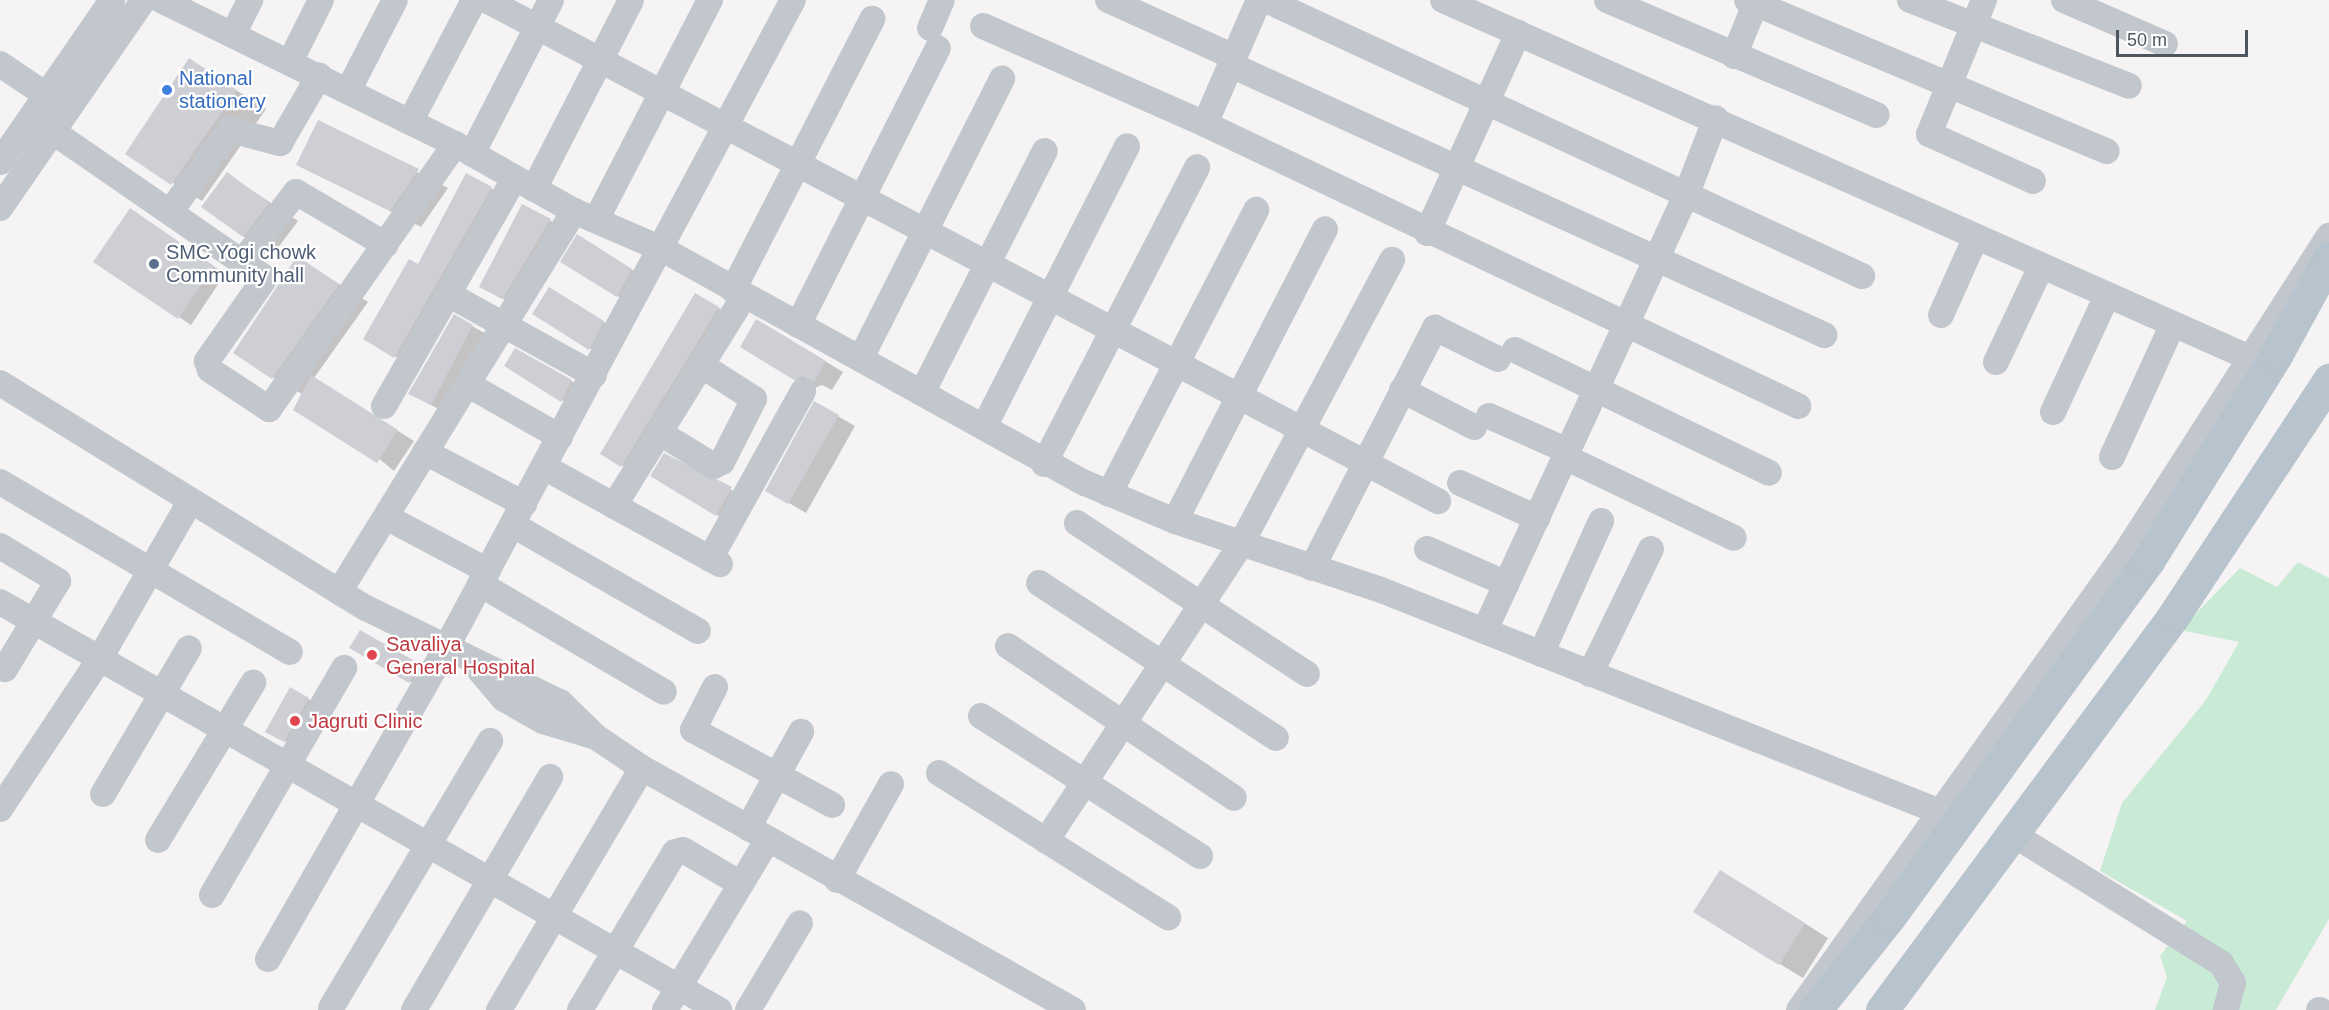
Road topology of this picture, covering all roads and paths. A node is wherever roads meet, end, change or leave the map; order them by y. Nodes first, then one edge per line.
1 (112, 0) edge
2 (125, 0) edge
3 (143, 0) edge
4 (161, 0) edge
5 (250, 0) edge
6 (321, 0) edge
7 (395, 0) edge
8 (474, 0) edge
9 (486, 0) edge
10 (551, 0) edge
11 (631, 0) edge
12 (710, 0) edge
13 (793, 0) edge
14 (942, 0) edge
15 (1108, 0) edge
16 (1259, 0) edge
17 (1266, 0) edge
18 (1443, 0) edge
19 (1607, 0) edge
20 (1911, 0) edge
21 (1984, 0) edge
22 (2064, 0) edge
23 (1753, 1) edge
24 (873, 19) dead end
25 (1973, 25) junction
26 (983, 26) dead end
27 (537, 27) junction
28 (1518, 33) junction
29 (233, 34) junction
30 (2165, 44) dead end
31 (1734, 56) junction
32 (602, 59) junction
33 (1232, 61) junction
34 (290, 62) junction
35 (0, 64) edge
36 (319, 76) junction
37 (1002, 79) dead end
38 (1951, 82) junction
39 (2130, 86) dead end
40 (348, 91) junction
41 (664, 92) junction
42 (43, 93) junction
43 (1485, 103) junction
44 (1876, 115) dead end
45 (1716, 118) junction
46 (410, 122) junction
47 (1205, 124) junction
48 (730, 127) junction
49 (49, 129) junction
50 (1127, 146) dead end
51 (463, 149) junction
52 (1045, 151) dead end
53 (2107, 151) dead end
54 (0, 162) edge
55 (798, 163) junction
56 (1197, 167) dead end
57 (1455, 169) junction
58 (2033, 181) dead end
59 (524, 184) junction
60 (1687, 193) junction
61 (861, 196) junction
62 (0, 208) edge
63 (1256, 210) dead end
64 (170, 212) junction
65 (585, 216) junction
66 (923, 229) junction
67 (1325, 229) dead end
68 (1427, 233) junction
69 (2329, 236) edge
70 (1975, 239) junction
71 (386, 245) junction
72 (662, 249) junction
73 (2329, 258) edge
74 (1392, 260) dead end
75 (1655, 260) junction
76 (243, 261) junction
77 (984, 263) junction
78 (2040, 269) junction
79 (1862, 276) dead end
80 (738, 293) junction
81 (448, 294) junction
82 (1051, 297) junction
83 (2106, 298) junction
84 (1941, 315) dead end
85 (505, 324) junction
86 (798, 325) junction
87 (1625, 326) junction
88 (2172, 326) junction
89 (1112, 328) junction
90 (1824, 334) dead end
91 (861, 358) junction
92 (2250, 358) junction
93 (1176, 360) junction
94 (1996, 362) dead end
95 (701, 365) junction
96 (594, 375) junction
97 (2329, 380) edge
98 (0, 383) edge
99 (467, 384) junction
100 (1597, 389) junction
101 (1402, 390) junction
102 (803, 391) dead end
103 (922, 391) junction
104 (1239, 396) junction
105 (384, 406) dead end
106 (1798, 406) dead end
107 (2053, 412) dead end
108 (984, 427) junction
109 (1302, 430) junction
110 (660, 433) junction
111 (560, 436) junction
112 (425, 452) junction
113 (1567, 454) junction
114 (2112, 457) dead end
115 (1364, 462) junction
116 (1044, 464) junction
117 (544, 467) junction
118 (1769, 473) dead end
119 (0, 482) edge
120 (1460, 483) dead end
121 (1109, 494) junction
122 (1438, 501) dead end
123 (190, 502) junction
124 (614, 506) junction
125 (518, 514) junction
126 (386, 517) junction
127 (1537, 519) junction
128 (1175, 521) junction
129 (1601, 521) dead end
130 (1077, 523) dead end
131 (1734, 538) dead end
132 (1241, 544) junction
133 (0, 546) edge
134 (1427, 549) dead end
135 (1651, 549) dead end
136 (1312, 568) junction
137 (149, 573) junction
138 (484, 577) junction
139 (1039, 584) dead end
140 (1507, 584) junction
141 (339, 592) junction
142 (0, 602) edge
143 (1200, 604) junction
144 (35, 622) junction
145 (1485, 630) junction
146 (698, 631) dead end
147 (1008, 646) dead end
148 (189, 648) dead end
149 (445, 650) junction
150 (290, 652) dead end
151 (1541, 654) junction
152 (99, 660) junction
153 (1160, 664) junction
154 (344, 668) dead end
155 (5, 669) dead end
156 (1307, 674) dead end
157 (1590, 674) junction
158 (253, 683) dead end
159 (715, 687) dead end
160 (664, 692) dead end
161 (163, 696) junction
162 (981, 716) dead end
163 (1123, 720) junction
164 (224, 732) junction
165 (801, 732) dead end
166 (1276, 738) dead end
167 (490, 741) dead end
168 (286, 768) junction
169 (642, 768) junction
170 (939, 773) dead end
171 (550, 777) dead end
172 (776, 777) junction
173 (1084, 782) junction
174 (891, 784) dead end
175 (103, 794) dead end
176 (1234, 798) dead end
177 (832, 805) dead end
178 (356, 806) junction
179 (0, 809) edge
180 (1951, 816) junction
181 (2011, 833) junction
182 (758, 834) junction
183 (158, 840) dead end
184 (1046, 841) junction
185 (427, 845) junction
186 (1200, 856) dead end
187 (837, 880) junction
188 (489, 882) junction
189 (741, 884) junction
190 (212, 895) dead end
191 (554, 917) junction
192 (1168, 917) dead end
193 (800, 923) dead end
194 (615, 952) junction
195 (268, 959) dead end
196 (678, 988) junction
197 (1054, 1005) edge
198 (331, 1008) dead end
199 (414, 1010) edge
200 (499, 1010) edge
201 (580, 1010) edge
202 (665, 1010) edge
203 (719, 1010) edge
204 (748, 1010) edge
205 (1073, 1010) edge
206 (1798, 1010) edge
207 (1815, 1010) edge
208 (1882, 1010) edge
209 (2226, 1010) edge

1 - 42 street
2 - 3 street
3 - 49 street
4 - 29 street
5 - 29 street
6 - 34 street
7 - 40 street
8 - 46 street
9 - 27 street
10 - 27 street
11 - 32 street
12 - 41 street
13 - 48 street
14 - 61 street
15 - 33 street
16 - 33 street
17 - 43 street
18 - 28 street
19 - 31 street
20 - 25 street
21 - 25 street
22 - 30 street
23 - 31 street
23 - 38 street
24 - 55 street
25 - 38 street
25 - 39 street
26 - 47 street
27 - 32 street
27 - 51 street
28 - 43 street
28 - 45 street
29 - 34 street
31 - 44 street
32 - 41 street
32 - 59 street
33 - 47 street
33 - 57 street
34 - 36 street
35 - 42 street
36 - 40 street
36 - 64 street
37 - 66 street
38 - 53 street
38 - 58 street
40 - 46 street
41 - 48 street
41 - 65 street
42 - 54 street
43 - 57 street
43 - 60 street
45 - 60 street
45 - 70 street
46 - 51 street
47 - 68 street
48 - 55 street
48 - 72 street
49 - 62 street
49 - 64 street
50 - 82 street
51 - 59 street
51 - 71 street
52 - 77 street
55 - 61 street
55 - 80 street
56 - 89 street
57 - 68 street
57 - 75 street
59 - 65 street
59 - 81 street
60 - 75 street
60 - 79 street
61 - 66 street
61 - 86 street
63 - 93 street
64 - 76 street
65 - 72 street
65 - 85 street
66 - 77 street
66 - 91 street
67 - 104 street
68 - 87 street
69 - 92 street
70 - 78 street
70 - 84 street
71 - 76 street
71 - 76 street
72 - 80 street
72 - 96 street
73 - 180 main road
74 - 109 street
75 - 87 street
75 - 90 street
77 - 82 street
77 - 103 street
78 - 83 street
78 - 94 street
80 - 86 street
80 - 95 street
81 - 85 street
81 - 105 street
82 - 89 street
82 - 108 street
83 - 88 street
83 - 107 street
85 - 96 street
85 - 99 street
86 - 91 street
87 - 100 street
87 - 106 street
88 - 92 street
88 - 114 street
89 - 93 street
89 - 116 street
91 - 103 street
92 - 180 street
93 - 104 street
93 - 121 street
95 - 110 street
95 - 110 street
96 - 111 street
97 - 181 main road
98 - 123 street
99 - 111 street
99 - 112 street
100 - 101 street
100 - 113 street
100 - 118 street
101 - 113 street
101 - 115 street
102 - 124 street
103 - 108 street
104 - 109 street
104 - 128 street
108 - 116 street
109 - 115 street
109 - 132 street
110 - 124 street
111 - 117 street
112 - 125 street
112 - 126 street
113 - 127 street
113 - 131 street
115 - 122 street
115 - 136 street
116 - 121 street
117 - 124 street
117 - 125 street
119 - 137 street
120 - 127 street
121 - 128 street
123 - 137 street
123 - 141 street
125 - 138 street
125 - 146 street
126 - 138 street
126 - 141 street
127 - 140 street
128 - 132 street
129 - 151 street
130 - 143 street
132 - 136 street
132 - 143 street
133 - 144 street
134 - 140 street
135 - 157 street
136 - 145 street
137 - 150 street
137 - 152 street
138 - 149 street
138 - 160 street
139 - 153 street
140 - 145 street
141 - 149 street
142 - 144 street
143 - 153 street
143 - 156 street
144 - 152 street
144 - 155 street
145 - 151 street
147 - 163 street
148 - 161 street
149 - 169 street
149 - 178 street
151 - 157 street
152 - 161 street
152 - 179 street
153 - 163 street
153 - 166 street
154 - 168 street
157 - 180 street
158 - 164 street
159 - 172 street
161 - 164 street
161 - 175 street
162 - 173 street
163 - 173 street
163 - 176 street
164 - 168 street
164 - 183 street
165 - 172 street
167 - 185 street
168 - 178 street
168 - 190 street
169 - 182 street
169 - 191 street
170 - 184 street
171 - 188 street
172 - 177 street
172 - 182 street
173 - 184 street
173 - 186 street
174 - 187 street
178 - 185 street
178 - 195 street
180 - 206 street
180 - 207 main road
181 - 208 main road
181 - 209 street
182 - 187 street
182 - 189 street
184 - 192 street
185 - 188 street
185 - 198 street
187 - 197 street
188 - 191 street
188 - 199 street
189 - 194 street
189 - 196 street
191 - 194 street
191 - 200 street
193 - 204 street
194 - 196 street
194 - 201 street
196 - 202 street
196 - 203 street
197 - 205 street

